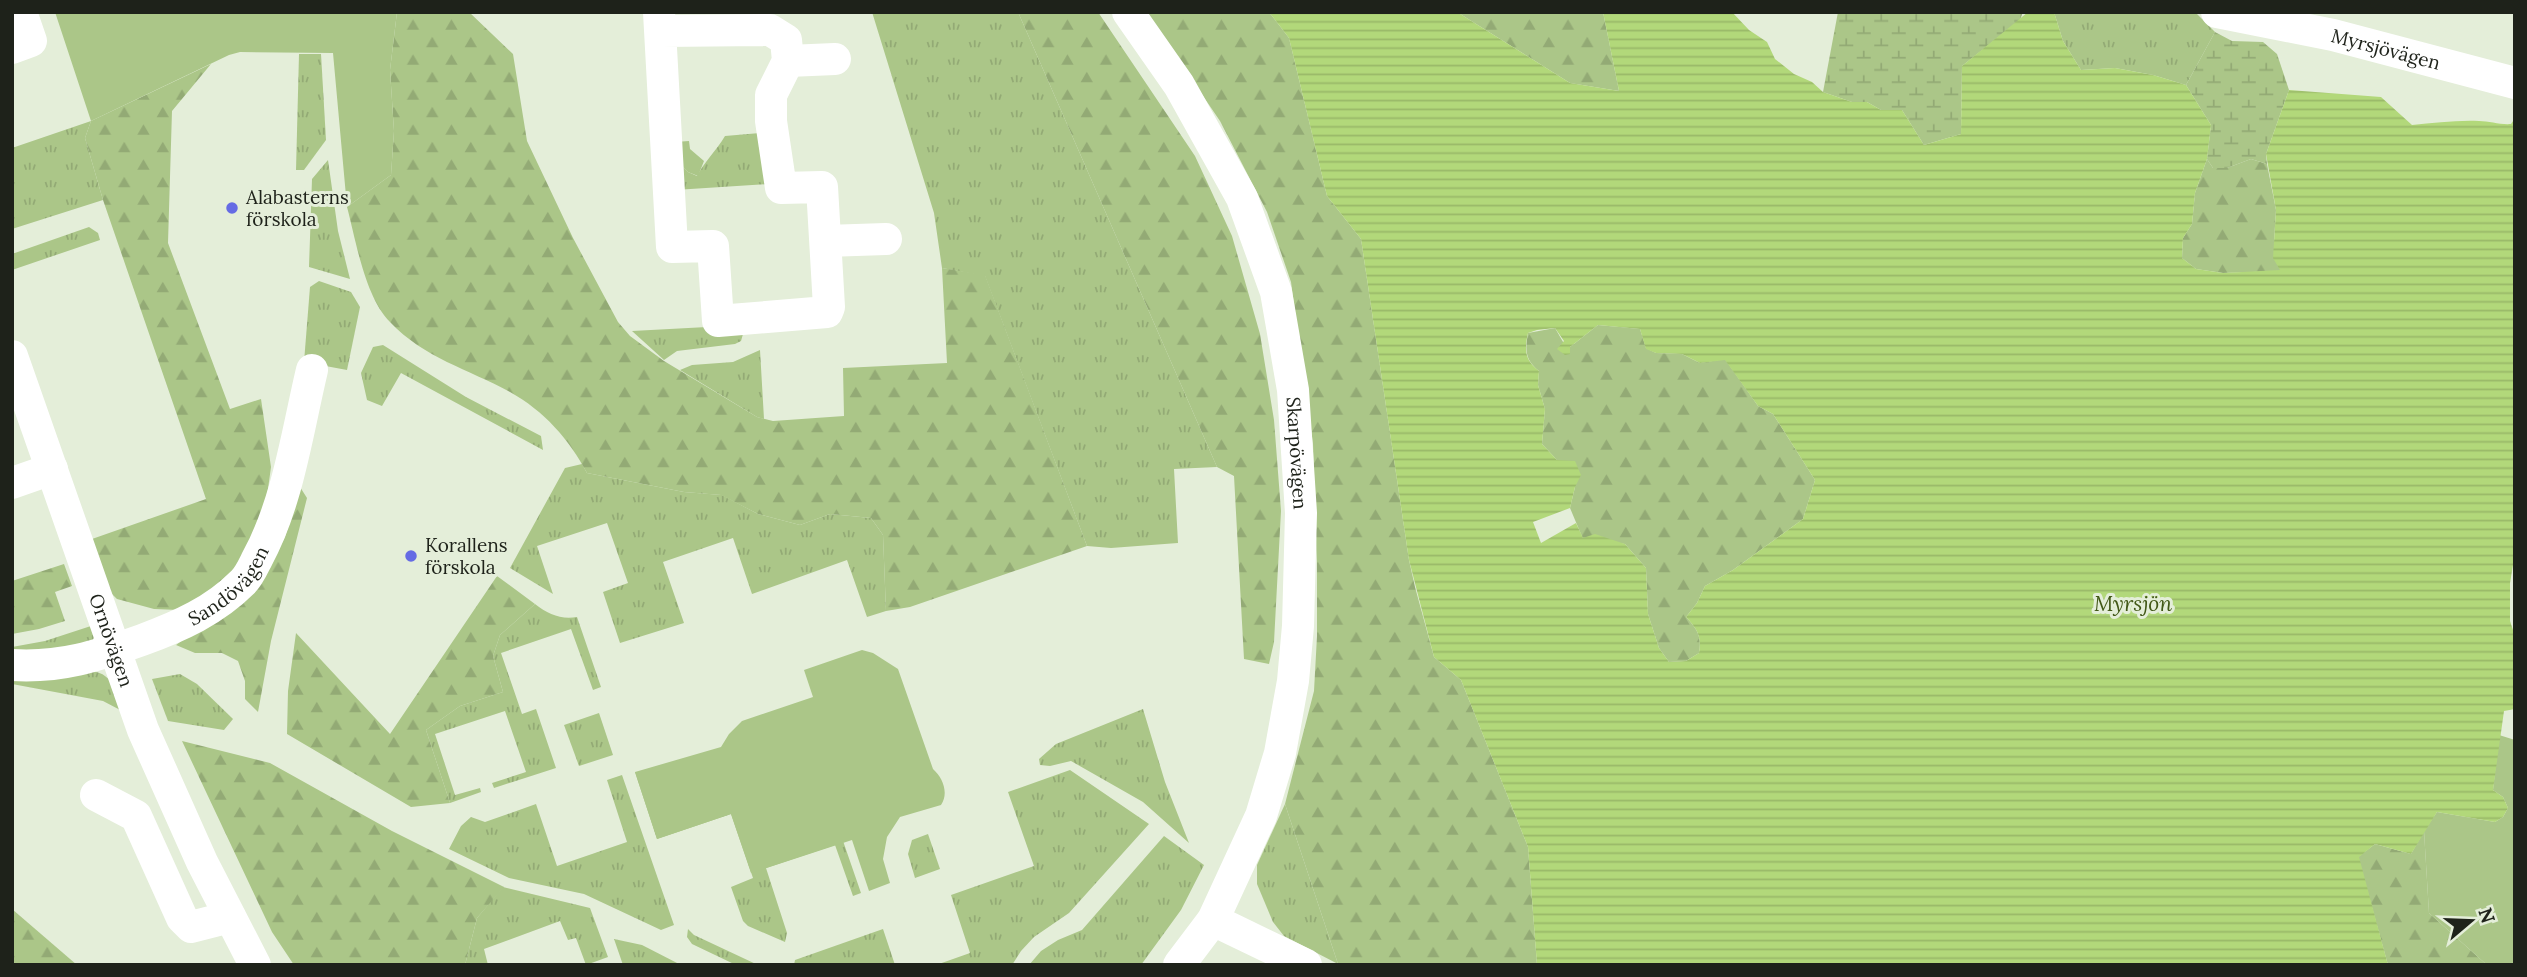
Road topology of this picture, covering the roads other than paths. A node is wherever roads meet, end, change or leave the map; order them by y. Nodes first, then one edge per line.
1 (21, 12) edge
2 (1128, 12) edge
3 (2217, 12) edge
4 (660, 22) edge
5 (12, 48) edge
6 (835, 59) dead end
7 (788, 61) junction
8 (2515, 83) edge
9 (886, 239) dead end
10 (826, 241) junction
11 (12, 356) edge
12 (312, 370) dead end
13 (21, 409) edge
14 (52, 469) junction
15 (12, 483) edge
16 (115, 650) junction
17 (12, 665) edge
18 (96, 795) dead end
19 (230, 917) junction
20 (1213, 920) junction
21 (256, 965) edge
22 (1179, 965) edge
23 (1306, 965) edge

1 - 5 street
2 - 20 street, Skarpövägen
3 - 8 street, Myrsjövägen
4 - 7 street
4 - 10 street
6 - 7 street
7 - 10 street
9 - 10 street
11 - 13 street, Ornövägen
12 - 16 street, Sandövägen
13 - 14 street, Ornövägen
14 - 15 street
14 - 16 street, Ornövägen
16 - 17 street, Sandövägen
16 - 19 street, Ornövägen
18 - 19 street
19 - 21 street, Ornövägen
20 - 22 street, Skarpövägen
20 - 23 street

